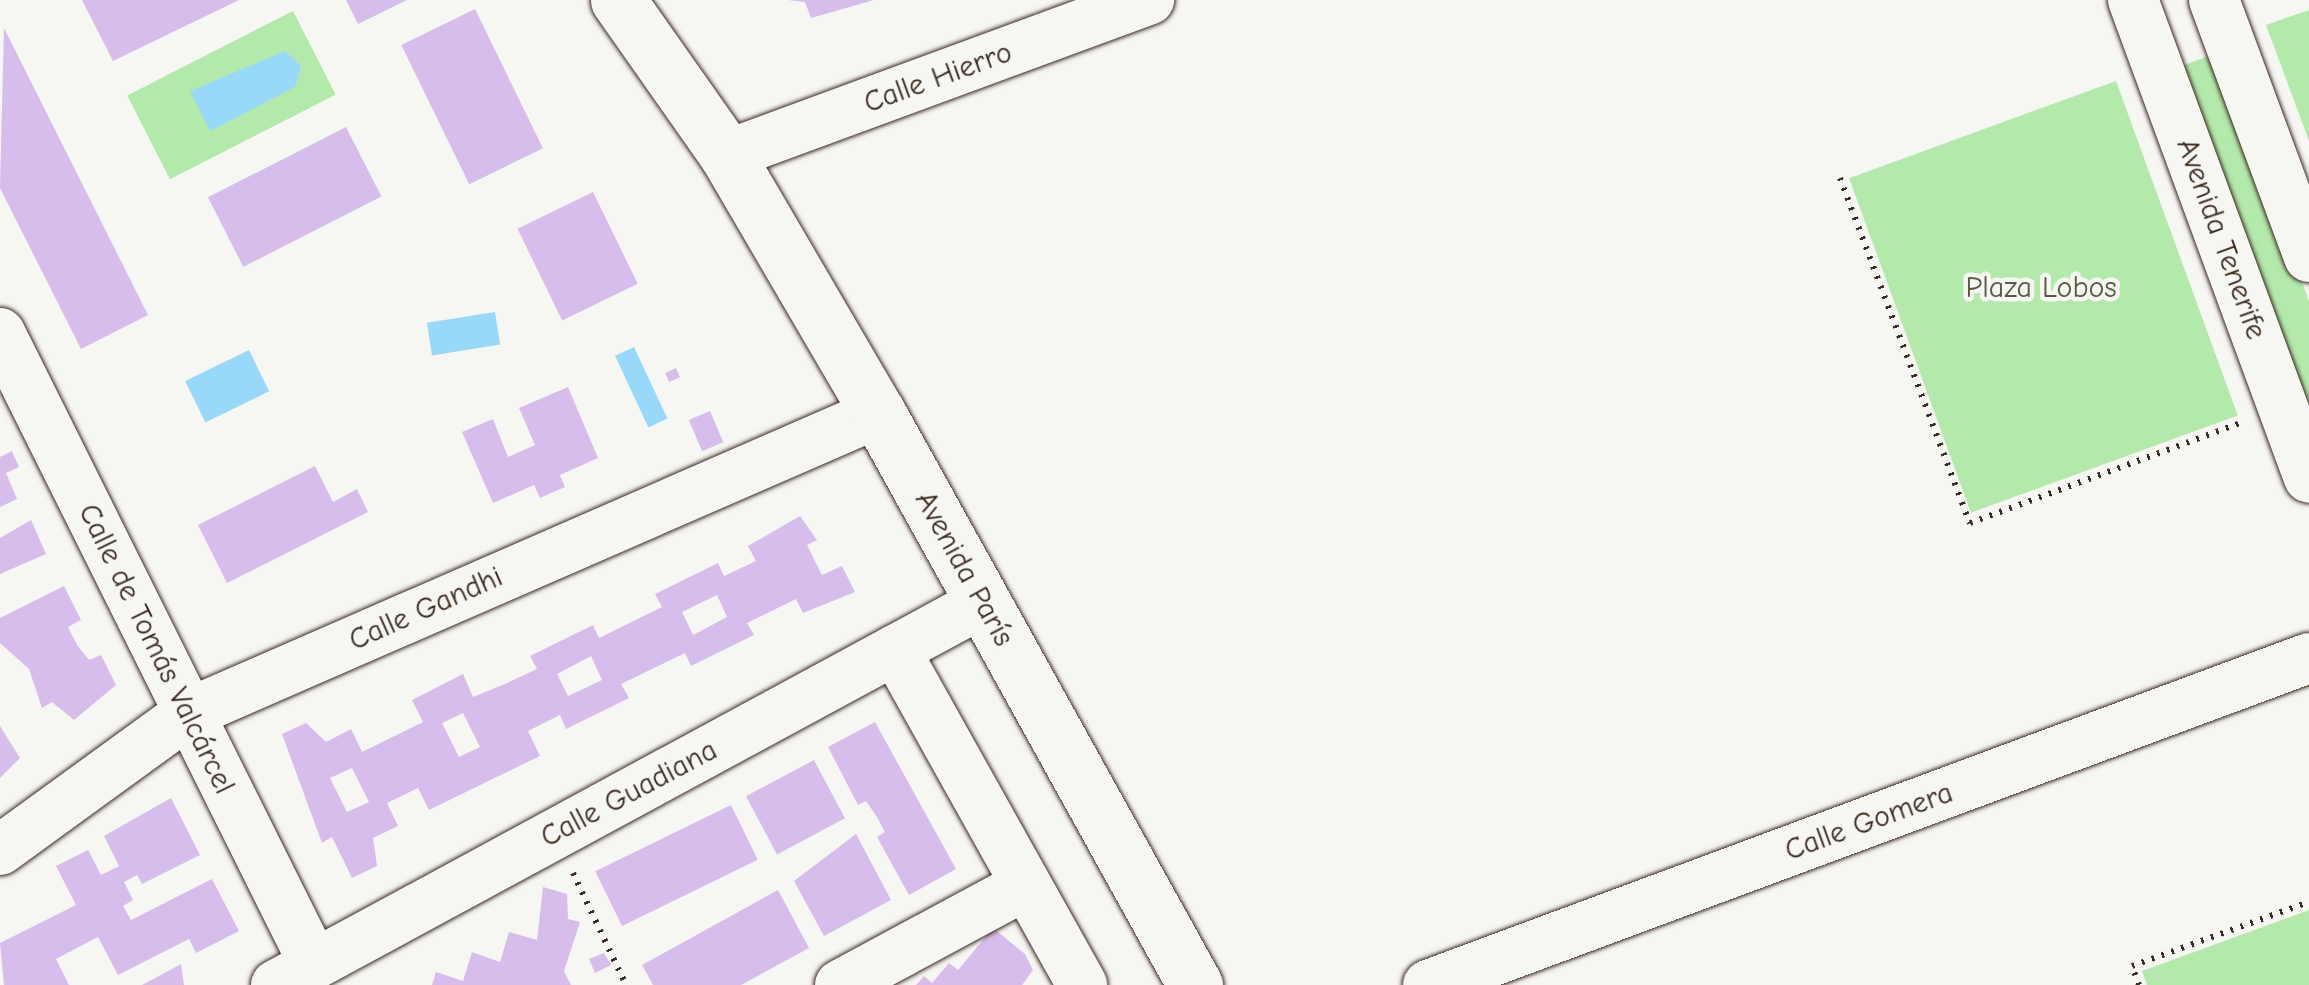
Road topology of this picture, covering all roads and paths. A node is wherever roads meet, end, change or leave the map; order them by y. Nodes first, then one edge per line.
1 (618, 0) edge
2 (1149, 0) edge
3 (2132, 0) edge
4 (2214, 0) edge
5 (727, 155) junction
6 (1840, 178) dead end
7 (2309, 257) edge
8 (0, 333) edge
9 (878, 412) junction
10 (2249, 420) dead end
11 (2309, 478) edge
12 (982, 602) junction
13 (894, 650) junction
14 (2309, 658) edge
15 (187, 714) junction
16 (554, 834) junction
17 (0, 850) edge
18 (1026, 886) junction
19 (2309, 902) edge
20 (295, 974) edge
21 (626, 985) edge
22 (840, 985) edge
23 (1082, 985) edge
24 (1195, 985) edge
25 (1428, 985) edge
26 (2139, 985) edge

1 - 5 main road, Avenida París
2 - 5 street, Calle Hierro
3 - 11 street, Avenida Tenerife
4 - 7 street
5 - 9 main road, Avenida París
6 - 10 path
8 - 15 street, Calle de Tomás Valcárcel
9 - 12 main road, Avenida París
9 - 15 street, Calle Gandhi
12 - 13 street, Calle Guadiana
12 - 24 main road, Avenida París
13 - 16 street, Calle Guadiana
13 - 18 street
14 - 25 street, Calle Gomera
15 - 17 street, Calle Gandhi
15 - 20 street, Calle de Tomás Valcárcel
16 - 20 street, Calle Guadiana
16 - 21 path
18 - 22 street
18 - 23 street
19 - 26 path

